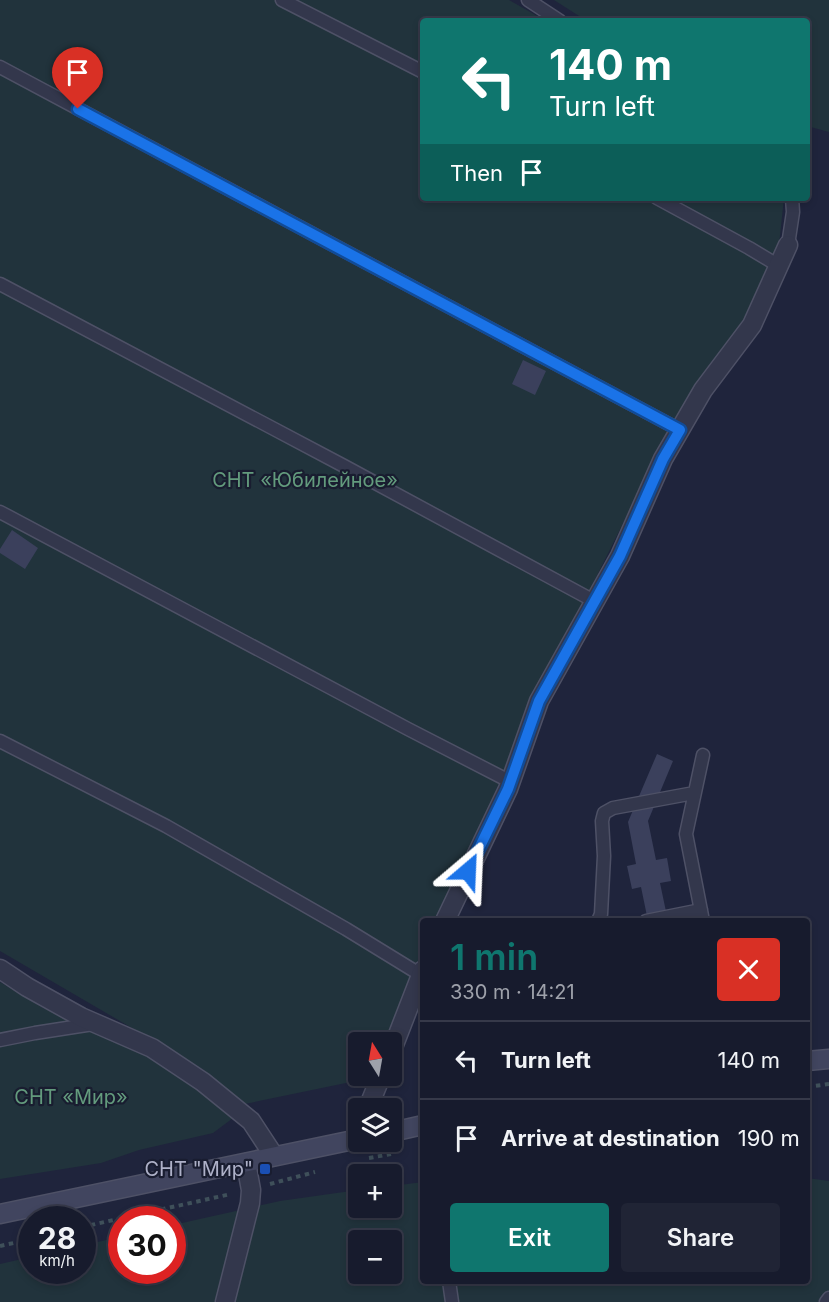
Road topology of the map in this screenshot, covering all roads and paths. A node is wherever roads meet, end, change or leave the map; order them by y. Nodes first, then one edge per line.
1 (282, 0) edge
2 (528, 0) edge
3 (555, 18) edge
4 (0, 67) edge
5 (420, 70) edge
6 (663, 201) edge
7 (792, 201) edge
8 (789, 245) joint
9 (778, 266) junction
10 (0, 284) edge
11 (680, 430) junction
12 (0, 512) edge
13 (594, 601) junction
14 (0, 741) edge
15 (703, 754) dead end
16 (511, 782) junction
17 (694, 793) junction
18 (702, 915) edge
19 (446, 918) edge
20 (599, 918) edge
21 (674, 918) edge
22 (0, 969) edge
23 (420, 972) edge
24 (420, 978) edge
25 (96, 1023) junction
26 (399, 1032) edge
27 (0, 1040) edge
28 (829, 1084) edge
29 (810, 1087) edge
30 (420, 1126) edge
31 (402, 1130) edge
32 (348, 1139) edge
33 (274, 1156) junction
34 (246, 1162) junction
35 (0, 1214) edge
36 (18, 1242) edge
37 (0, 1246) edge
38 (449, 1284) edge
39 (829, 1298) edge
40 (225, 1302) edge
41 (452, 1302) edge
42 (826, 1302) edge

1 - 5 lane
2 - 3 lane
4 - 11 lane
6 - 9 lane
7 - 8 lane
8 - 9 street
9 - 11 street
10 - 13 lane
11 - 13 street
12 - 16 lane
13 - 16 street
14 - 23 lane
15 - 17 lane
16 - 19 street
17 - 18 lane
17 - 20 lane
18 - 21 lane
22 - 25 street
24 - 26 street
25 - 27 lane
25 - 33 street
28 - 29 path
30 - 31 main road
32 - 33 main road
33 - 34 main road
34 - 35 main road
34 - 40 street
36 - 37 path
38 - 41 lane
39 - 42 lane

